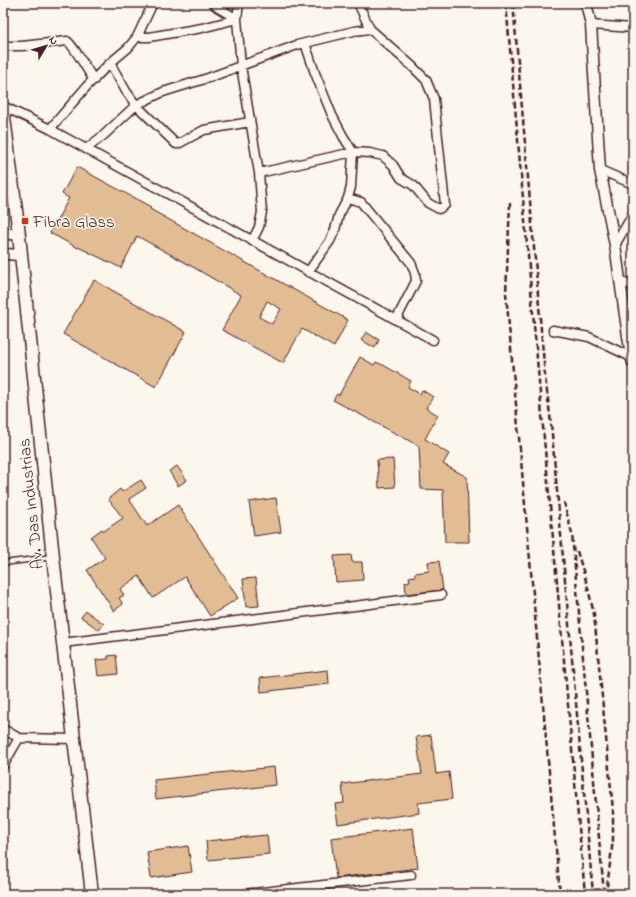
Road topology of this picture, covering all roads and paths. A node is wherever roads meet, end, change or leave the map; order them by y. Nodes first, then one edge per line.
1 (153, 3) edge
2 (213, 3) edge
3 (239, 3) edge
4 (358, 3) edge
5 (586, 3) edge
6 (236, 19) junction
7 (591, 25) junction
8 (633, 28) edge
9 (370, 29) junction
10 (138, 37) junction
11 (305, 43) junction
12 (3, 46) edge
13 (110, 63) junction
14 (241, 66) junction
15 (94, 80) junction
16 (136, 105) junction
17 (3, 106) edge
18 (3, 110) edge
19 (250, 122) junction
20 (50, 129) junction
21 (86, 149) junction
22 (353, 152) junction
23 (600, 170) junction
24 (258, 172) junction
25 (633, 184) edge
26 (348, 198) junction
27 (633, 214) edge
28 (3, 234) edge
29 (18, 234) junction
30 (252, 241) junction
31 (615, 245) junction
32 (3, 254) edge
33 (20, 255) junction
34 (308, 272) junction
35 (620, 280) junction
36 (633, 286) edge
37 (396, 320) junction
38 (553, 330) dead end
39 (433, 340) dead end
40 (632, 360) edge
41 (53, 557) junction
42 (3, 563) edge
43 (441, 595) dead end
44 (63, 643) junction
45 (3, 729) edge
46 (19, 738) junction
47 (75, 739) junction
48 (3, 766) edge
49 (411, 875) dead end
50 (92, 894) edge
51 (244, 894) edge

1 - 10 street
2 - 6 street
3 - 6 street
4 - 9 street
5 - 7 street
6 - 10 street
6 - 14 street
7 - 8 street
7 - 23 street
9 - 11 street
9 - 22 street
10 - 13 street
11 - 14 street
11 - 22 street
12 - 15 street
13 - 15 street
13 - 16 street
14 - 16 street
14 - 19 street
15 - 20 street
16 - 19 street
16 - 21 street
17 - 20 street
18 - 29 main road, Av. Das Industrias
19 - 24 street
20 - 21 street
21 - 30 street
22 - 24 street
22 - 26 street
23 - 25 street
23 - 31 street
24 - 30 street
26 - 34 street
26 - 37 street
27 - 31 street
28 - 29 street
29 - 33 main road, Av. Das Industrias
30 - 34 street
31 - 35 street
32 - 33 street
33 - 41 main road, Av. Das Industrias
34 - 37 street
35 - 36 street
35 - 40 street
37 - 39 street
38 - 40 street
41 - 42 lane
41 - 44 main road, Av. Das Industrias
43 - 44 street
44 - 47 main road, Av. Das Industrias
45 - 46 street
46 - 47 street
46 - 48 street
47 - 50 main road, Av. Das Industrias
49 - 51 street

